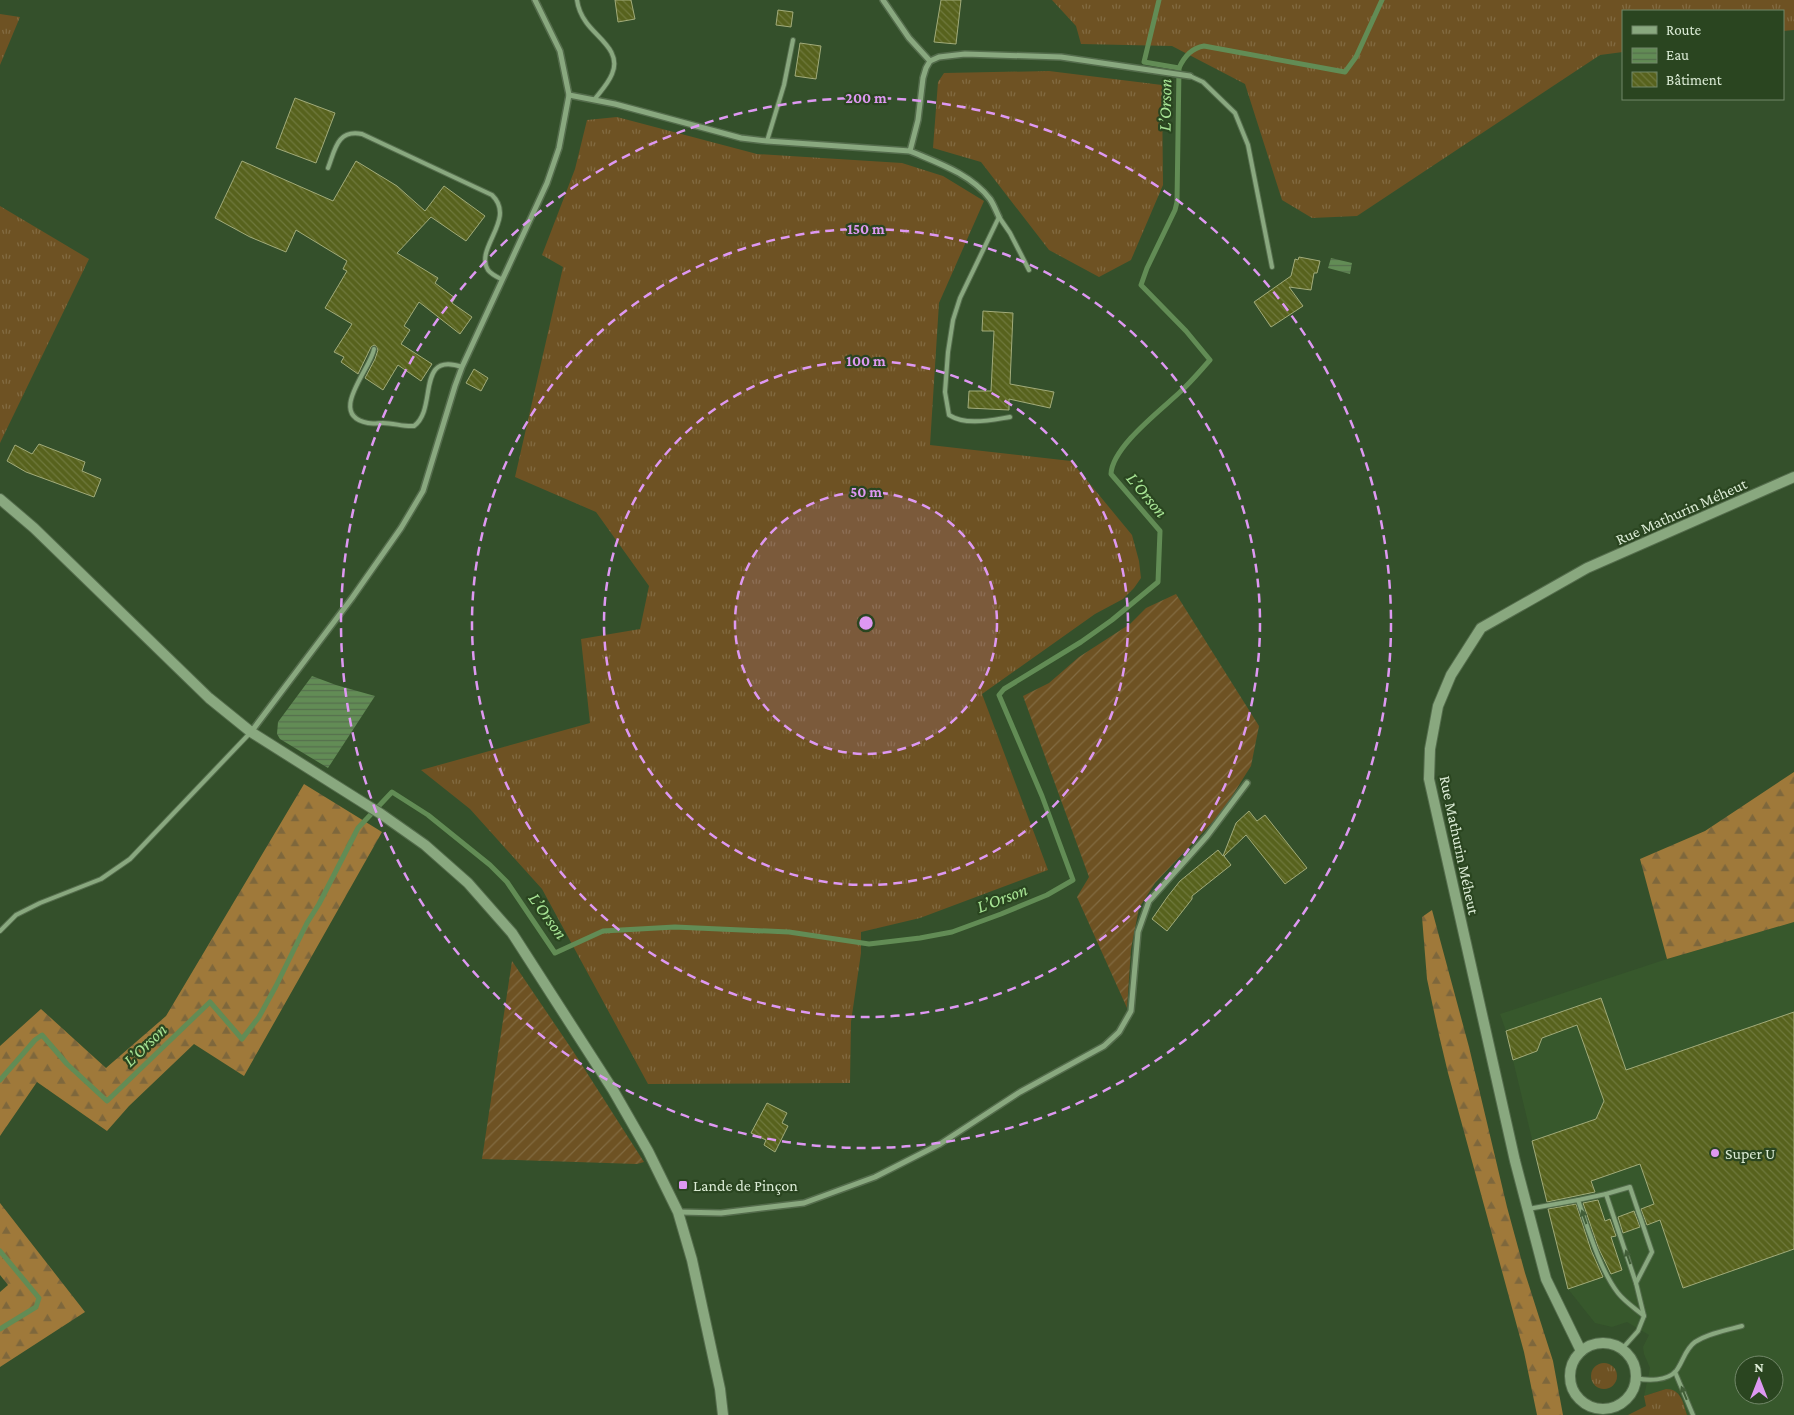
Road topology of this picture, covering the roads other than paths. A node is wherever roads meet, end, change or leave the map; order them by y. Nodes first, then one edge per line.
1 (535, 0) edge
2 (577, 0) edge
3 (883, 0) edge
4 (792, 40) dead end
5 (930, 62) junction
6 (1190, 76) joint
7 (569, 95) junction
8 (594, 100) junction
9 (768, 142) junction
10 (910, 151) junction
11 (328, 168) dead end
12 (999, 217) junction
13 (1272, 267) dead end
14 (1029, 270) dead end
15 (501, 280) junction
16 (374, 349) dead end
17 (462, 367) junction
18 (1010, 417) dead end
19 (1794, 477) edge
20 (0, 499) edge
21 (251, 732) junction
22 (1247, 783) dead end
23 (0, 931) edge
24 (1606, 1194) junction
25 (1578, 1200) junction
26 (1528, 1209) junction
27 (678, 1212) junction
28 (1636, 1283) junction
29 (1644, 1316) junction
30 (1742, 1326) dead end
31 (1622, 1349) junction
32 (1581, 1351) junction
33 (1675, 1372) junction
34 (1636, 1378) junction
35 (1597, 1412) edge
36 (723, 1415) edge
37 (1692, 1415) edge

1 - 7 street
2 - 8 lane
3 - 5 street
4 - 9 lane
5 - 6 street
5 - 10 street
6 - 13 lane
7 - 8 street
7 - 15 street
8 - 9 street
9 - 10 street
10 - 12 street
11 - 15 lane
12 - 14 lane
12 - 18 lane
15 - 17 street
16 - 17 lane
17 - 21 street
19 - 26 street, Rue Mathurin Méheut
20 - 21 street
21 - 23 lane
21 - 27 street
22 - 27 street
24 - 25 lane
28 -> 24 lane
24 - 28 lane
25 - 26 lane
29 -> 25 lane
26 - 32 street, Rue Mathurin Méheut
27 - 36 street
28 - 29 lane
29 - 31 lane
30 - 33 lane
31 - 32 street
31 - 34 street
32 - 35 street
33 - 34 lane
37 -> 33 lane
34 - 35 street

